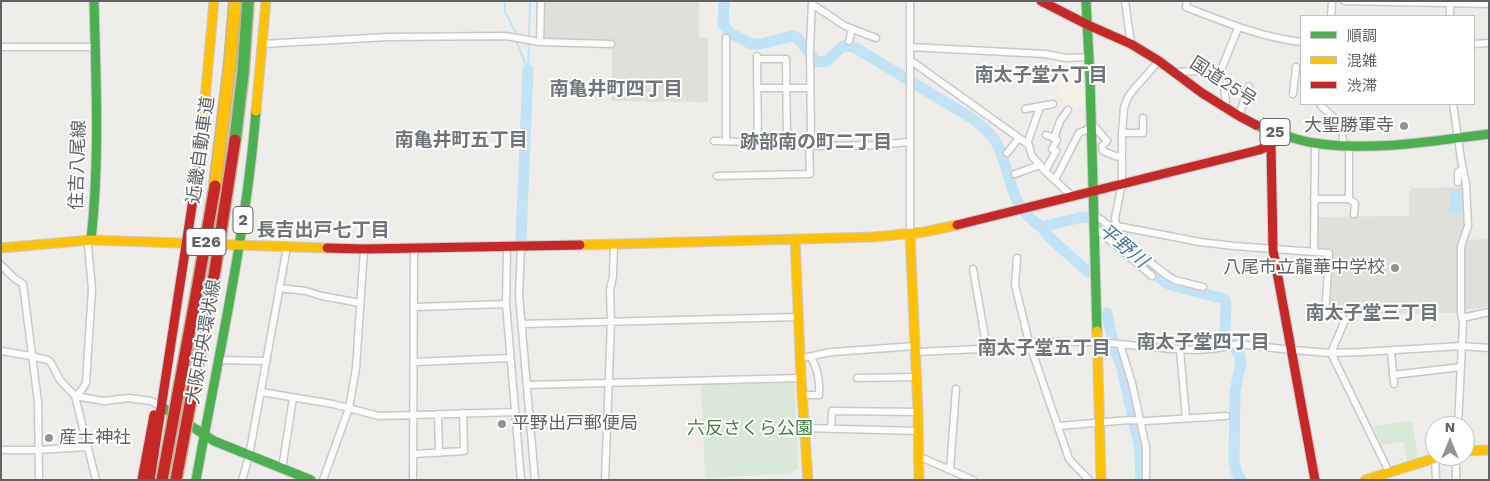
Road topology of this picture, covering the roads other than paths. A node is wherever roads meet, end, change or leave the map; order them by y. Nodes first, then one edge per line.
1 (94, 1) edge
2 (214, 1) edge
3 (235, 1) edge
4 (248, 1) edge
5 (266, 1) edge
6 (540, 1) edge
7 (910, 1) edge
8 (1041, 1) edge
9 (1086, 1) edge
10 (1187, 1) edge
11 (1332, 1) edge
12 (1344, 1) edge
13 (1126, 2) edge
14 (1450, 2) edge
15 (812, 3) edge
16 (1489, 4) edge
17 (1331, 15) edge
18 (1450, 15) edge
19 (1088, 25) junction
20 (1238, 28) junction
21 (852, 30) junction
22 (726, 38) dead end
23 (876, 38) dead end
24 (849, 41) dead end
25 (540, 42) junction
26 (1300, 42) edge
27 (1489, 43) edge
28 (262, 44) junction
29 (611, 44) dead end
30 (1130, 44) junction
31 (1475, 44) edge
32 (1, 47) edge
33 (95, 47) junction
34 (910, 47) junction
35 (1090, 58) junction
36 (910, 60) junction
37 (1159, 61) junction
38 (1296, 67) dead end
39 (1221, 70) junction
40 (1175, 72) junction
41 (1250, 86) dead end
42 (757, 88) junction
43 (786, 88) junction
44 (810, 88) junction
45 (1296, 90) edge
46 (1053, 104) dead end
47 (1320, 105) edge
48 (1453, 105) edge
49 (1040, 107) junction
50 (1224, 107) junction
51 (1026, 109) dead end
52 (1068, 110) dead end
53 (1239, 116) junction
54 (1143, 118) dead end
55 (1091, 128) junction
56 (1275, 132) junction
57 (1122, 133) junction
58 (1489, 134) edge
59 (1046, 135) dead end
60 (1019, 138) junction
61 (1054, 138) junction
62 (1458, 138) junction
63 (714, 141) dead end
64 (726, 141) junction
65 (758, 142) junction
66 (909, 142) junction
67 (787, 143) junction
68 (1315, 143) junction
69 (810, 144) junction
70 (1027, 144) junction
71 (1271, 145) junction
72 (1346, 145) junction
73 (1007, 152) dead end
74 (1122, 157) junction
75 (1040, 165) junction
76 (1463, 168) junction
77 (1045, 171) junction
78 (1015, 174) dead end
79 (717, 176) dead end
80 (1055, 180) junction
81 (1458, 182) dead end
82 (1122, 184) junction
83 (1093, 191) junction
84 (1072, 196) junction
85 (1314, 199) junction
86 (1349, 199) junction
87 (1354, 214) dead end
88 (1094, 222) junction
89 (1117, 226) junction
90 (909, 228) junction
91 (1118, 234) junction
92 (794, 239) junction
93 (90, 240) junction
94 (1112, 242) junction
95 (187, 243) junction
96 (614, 244) junction
97 (240, 245) junction
98 (286, 246) junction
99 (521, 246) junction
100 (507, 247) junction
101 (1, 248) edge
102 (414, 248) junction
103 (364, 249) junction
104 (1273, 250) junction
105 (1314, 251) junction
106 (1017, 258) dead end
107 (1, 265) edge
108 (973, 269) dead end
109 (1152, 276) dead end
110 (1204, 287) dead end
111 (279, 288) junction
112 (360, 303) junction
113 (506, 304) junction
114 (414, 308) junction
115 (1489, 312) edge
116 (798, 317) junction
117 (1462, 318) junction
118 (611, 322) junction
119 (522, 324) junction
120 (1029, 342) junction
121 (1097, 342) junction
122 (1120, 344) junction
123 (1462, 346) junction
124 (987, 348) junction
125 (1489, 348) edge
126 (916, 349) junction
127 (1180, 350) junction
128 (1292, 350) junction
129 (1391, 350) junction
130 (1, 351) edge
131 (1331, 353) junction
132 (31, 356) junction
133 (510, 358) junction
134 (806, 358) junction
135 (218, 360) junction
136 (266, 361) junction
137 (414, 362) junction
138 (1462, 368) junction
139 (1393, 375) junction
140 (917, 377) junction
141 (801, 378) junction
142 (857, 378) dead end
143 (609, 382) junction
144 (1394, 384) dead end
145 (527, 385) junction
146 (956, 389) dead end
147 (261, 392) junction
148 (802, 395) junction
149 (74, 396) junction
150 (293, 398) junction
151 (162, 407) junction
152 (349, 408) junction
153 (515, 412) junction
154 (918, 412) junction
155 (463, 413) junction
156 (414, 414) junction
157 (438, 414) junction
158 (1226, 416) dead end
159 (1459, 416) edge
160 (1186, 418) junction
161 (1140, 420) junction
162 (1100, 423) junction
163 (1058, 426) junction
164 (804, 428) junction
165 (831, 429) junction
166 (919, 431) junction
167 (205, 436) junction
168 (87, 447) junction
169 (1, 450) edge
170 (38, 450) junction
171 (1489, 450) edge
172 (1475, 451) edge
173 (439, 453) junction
174 (414, 454) junction
175 (250, 456) junction
176 (918, 458) junction
177 (1425, 461) edge
178 (1438, 466) edge
179 (1456, 466) edge
180 (282, 469) junction
181 (950, 470) junction
182 (1390, 472) junction
183 (151, 474) edge
184 (305, 479) edge
185 (1370, 479) edge
186 (39, 480) edge
187 (96, 480) edge
188 (142, 480) edge
189 (162, 480) edge
190 (176, 480) edge
191 (196, 480) edge
192 (242, 480) edge
193 (324, 480) edge
194 (414, 480) edge
195 (521, 480) edge
196 (535, 480) edge
197 (605, 480) edge
198 (808, 480) edge
199 (918, 480) edge
200 (973, 480) edge
201 (1089, 480) edge
202 (1101, 480) edge
203 (1146, 480) edge
204 (1315, 480) edge
205 (1436, 480) edge
206 (1456, 480) edge

1 - 33 main road, 住吉八尾線
2 - 95 main road, 大阪中央環状線
3 - 189 main road, 近畿自動車道 / E26, bridge
4 - 190 main road, 近畿自動車道 / E26, bridge
5 - 28 main road, 大阪中央環状線 / 2
6 - 25 street
7 - 34 street
8 - 19 main road, 国道25号 / 25
9 - 19 main road
10 - 20 street
11 - 17 street
12 - 14 street
13 - 30 street
14 - 16 street
14 - 18 street
15 - 21 street
15 - 44 street
19 - 30 main road, 国道25号 / 25
19 - 35 main road
20 - 26 street
20 - 39 street
21 - 23 street
21 - 24 street
22 - 64 street
25 - 28 street
25 - 29 street
27 - 31 street
28 - 97 main road, 大阪中央環状線 / 2
30 - 37 main road, 国道25号 / 25
32 - 33 street
33 - 93 main road, 住吉八尾線
34 - 35 street
34 - 36 street
35 - 55 main road
36 - 60 street
36 - 66 street
37 - 40 main road, 国道25号 / 25
37 - 57 street
38 - 45 street
39 - 40 street
39 - 50 street
40 - 50 main road, 国道25号 / 25
41 - 53 street
42 - 43 street
42 - 43 street
42 - 65 street
43 - 44 street
43 - 67 street
44 - 69 street
46 - 49 street
47 - 72 street
48 - 62 street
49 - 51 street
49 - 70 street
50 - 53 main road, 国道25号 / 25
52 - 61 street
53 - 56 main road, 国道25号 / 25
54 - 57 street
55 - 74 street
55 - 80 street
55 - 83 main road
56 - 68 main road, 国道25号 / 25
56 - 71 main road
57 - 74 street
58 - 62 main road, 国道25号 / 25
59 - 61 street
60 - 70 street
60 - 73 street
61 - 77 street
62 - 72 main road, 国道25号 / 25
62 - 76 street
63 - 64 street
64 - 65 street
65 - 67 street
66 - 69 street
66 - 90 street
67 - 69 street
68 - 72 main road, 国道25号 / 25
68 - 85 street
69 - 79 street
70 - 75 street
71 - 82 main road
71 - 104 main road
72 - 86 street
74 - 82 street
75 - 77 street
75 - 78 street
76 - 81 street
76 - 117 street
77 - 80 street
80 - 84 street
82 - 83 main road
82 - 89 street
83 - 84 main road
83 - 88 main road
84 - 90 main road
85 - 86 street
85 - 105 street
86 - 87 street
88 - 91 street
88 - 94 street
88 - 121 main road
89 - 91 street
89 - 104 street
90 - 92 main road
90 - 126 main road
91 - 94 street
91 - 110 street
92 - 96 main road
92 - 116 main road
93 - 95 main road
93 - 101 main road
93 - 149 street
94 - 109 street
95 - 97 main road
95 - 151 main road, 大阪中央環状線
96 - 99 main road
96 - 118 street
97 - 98 main road
97 - 135 main road, 大阪中央環状線 / 2
98 - 103 main road
98 - 111 street
99 - 100 main road
99 - 119 street
100 - 102 main road
100 - 113 street
102 - 103 main road
102 - 114 street
103 - 112 street
104 - 105 street
104 - 128 main road
105 - 131 street
106 - 120 street
107 - 132 street
108 - 124 street
111 - 112 street
111 - 136 street
112 - 152 street
113 - 114 street
113 - 133 street
114 - 137 street
115 - 117 street
116 - 118 street
116 - 134 main road
117 - 123 street
118 - 119 street
118 - 143 street
119 - 145 street
120 - 121 street
120 - 124 street
120 - 163 street
121 - 122 street
121 - 162 main road
122 - 127 street
122 - 161 street
123 - 125 street
123 - 129 street
123 - 138 street
124 - 126 street
126 - 134 street
126 - 140 main road
127 - 128 street
127 - 160 street
128 - 131 street
128 - 204 main road
129 - 131 street
129 - 139 street
130 - 132 street
131 - 182 street
132 - 149 street
132 - 170 street
133 - 137 street
133 - 153 street
134 - 141 main road
134 - 148 street
135 - 136 street
135 - 167 main road, 大阪中央環状線 / 2
136 - 147 street
137 - 156 street
138 - 139 street
138 - 159 street
139 - 144 street
140 - 142 street
140 - 154 main road
141 - 143 street
141 - 148 main road
143 - 145 street
143 - 197 street
145 - 196 street
146 - 181 street
147 - 150 street
147 - 175 street
148 - 164 main road
149 - 151 street
149 - 168 street
150 - 152 street
150 - 180 street
151 - 167 main road
151 - 183 main road, 大阪中央環状線
151 - 188 main road
152 - 156 street
152 - 193 street
153 - 155 street
153 - 195 street
154 - 165 street
154 - 166 main road
155 - 157 street
155 - 173 street
156 - 157 street
156 - 174 street
157 - 173 street
158 - 160 street
160 - 161 street
161 - 162 street
161 - 203 street
162 - 163 street
162 - 202 main road
163 - 201 street
164 - 165 street
164 - 198 main road
165 - 166 street
166 - 176 main road
167 - 175 main road
167 - 191 main road, 大阪中央環状線 / 2
168 - 170 street
168 - 187 street
169 - 170 street
170 - 186 street
171 - 172 main road
173 - 174 street
174 - 194 street
175 - 180 main road
175 - 192 street
176 - 181 street
176 - 199 main road
177 - 182 main road
178 - 205 street
179 - 206 street
180 - 184 main road
181 - 200 street
182 - 185 main road

